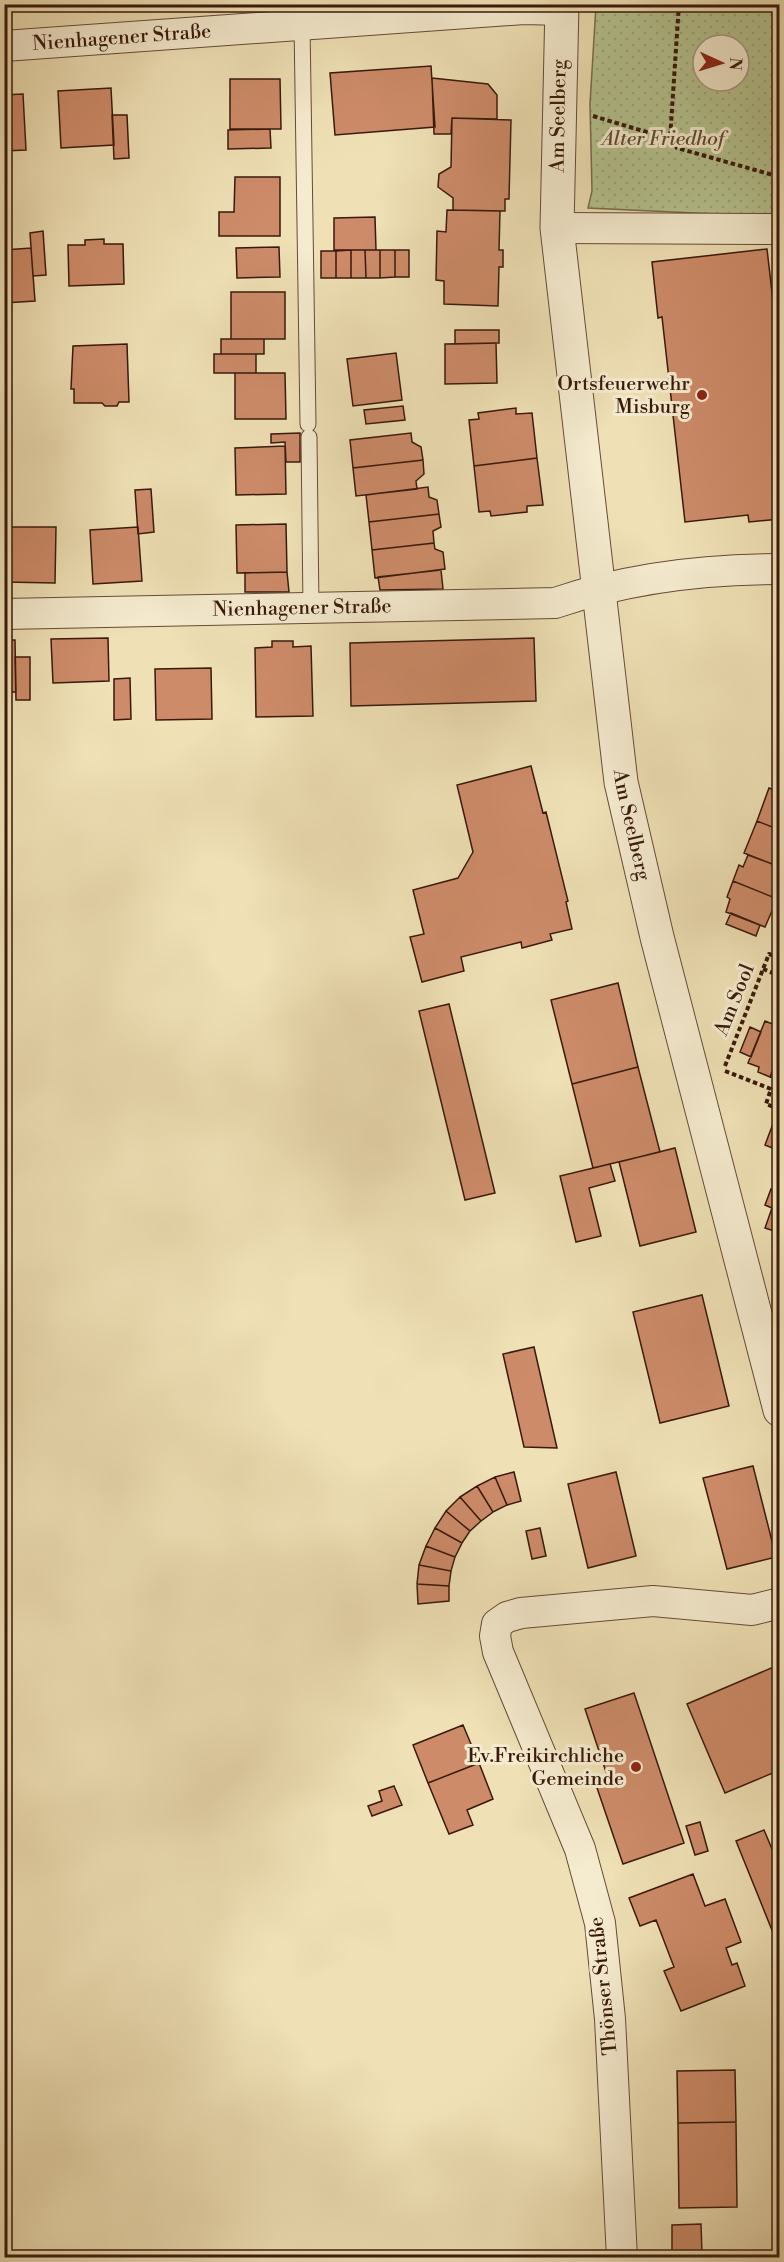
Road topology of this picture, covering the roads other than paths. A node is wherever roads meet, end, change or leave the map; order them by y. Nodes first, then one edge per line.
1 (562, 7) edge
2 (217, 18) edge
3 (302, 24) junction
4 (4, 46) edge
5 (556, 228) junction
6 (780, 229) edge
7 (780, 569) edge
8 (597, 589) junction
9 (311, 609) junction
10 (4, 614) edge
11 (780, 1410) edge
12 (780, 1603) edge
13 (622, 2258) edge

1 - 3 street, Nienhagener Straße
1 - 5 street, Am Seelberg
2 - 3 street, Nienhagener Straße
2 - 4 street, Nienhagener Straße
3 - 9 lane
5 - 6 street
5 - 8 street, Am Seelberg
7 - 8 street, Nienhagener Straße
8 - 9 street, Nienhagener Straße
8 - 11 street, Am Seelberg
9 - 10 street, Nienhagener Straße
12 - 13 street, Thönser Straße

